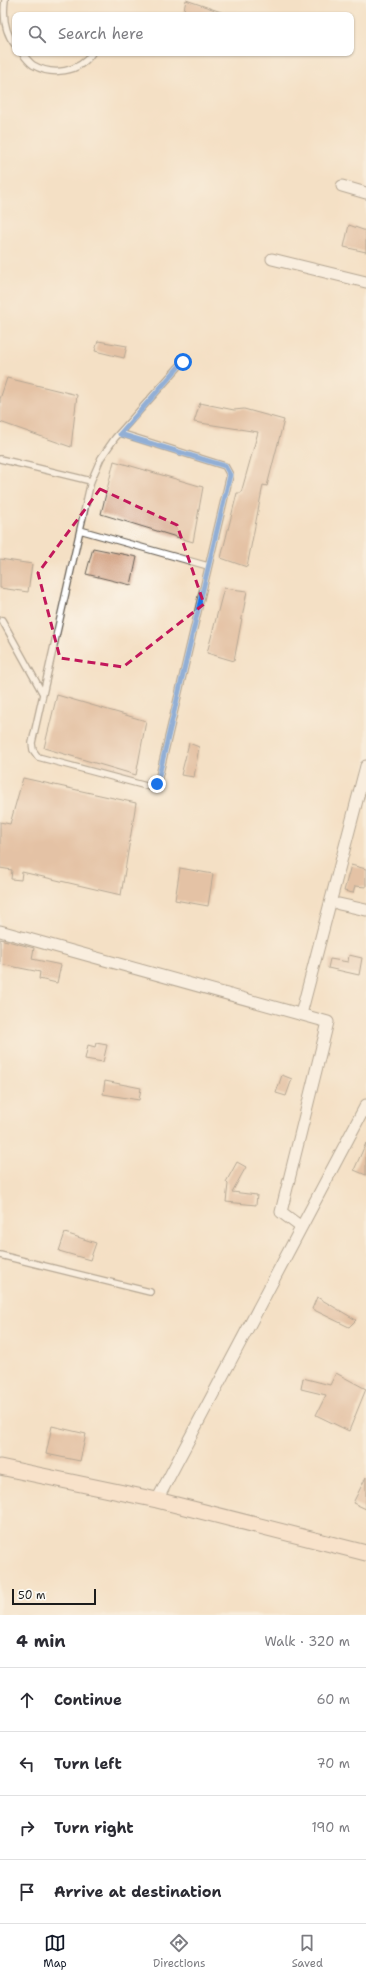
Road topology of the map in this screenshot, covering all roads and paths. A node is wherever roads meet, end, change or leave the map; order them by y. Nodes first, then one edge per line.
1 (5, 0) edge
2 (12, 41) edge
3 (25, 56) edge
4 (89, 56) edge
5 (342, 186) dead end
6 (366, 193) edge
7 (272, 258) dead end
8 (366, 282) edge
9 (183, 362) dead end
10 (120, 434) junction
11 (0, 459) edge
12 (91, 481) junction
13 (80, 530) junction
14 (208, 566) junction
15 (2, 620) dead end
16 (43, 694) junction
17 (366, 766) edge
18 (339, 904) dead end
19 (366, 910) edge
20 (0, 932) edge
21 (301, 1014) junction
22 (366, 1105) edge
23 (301, 1227) junction
24 (0, 1254) edge
25 (150, 1292) dead end
26 (0, 1467) edge
27 (156, 1500) junction
28 (366, 1553) edge

1 - 2 lane
3 - 4 lane
5 - 6 street
7 - 8 street
9 - 10 lane
10 - 12 lane
10 - 14 lane
11 - 12 lane
12 - 13 lane
13 - 14 lane
13 - 16 lane
14 - 16 lane
15 - 16 lane
17 - 21 street
18 - 19 street
20 - 21 street
21 - 23 street
22 - 23 street
23 - 27 street
24 - 25 lane
26 - 27 street
27 - 28 street

